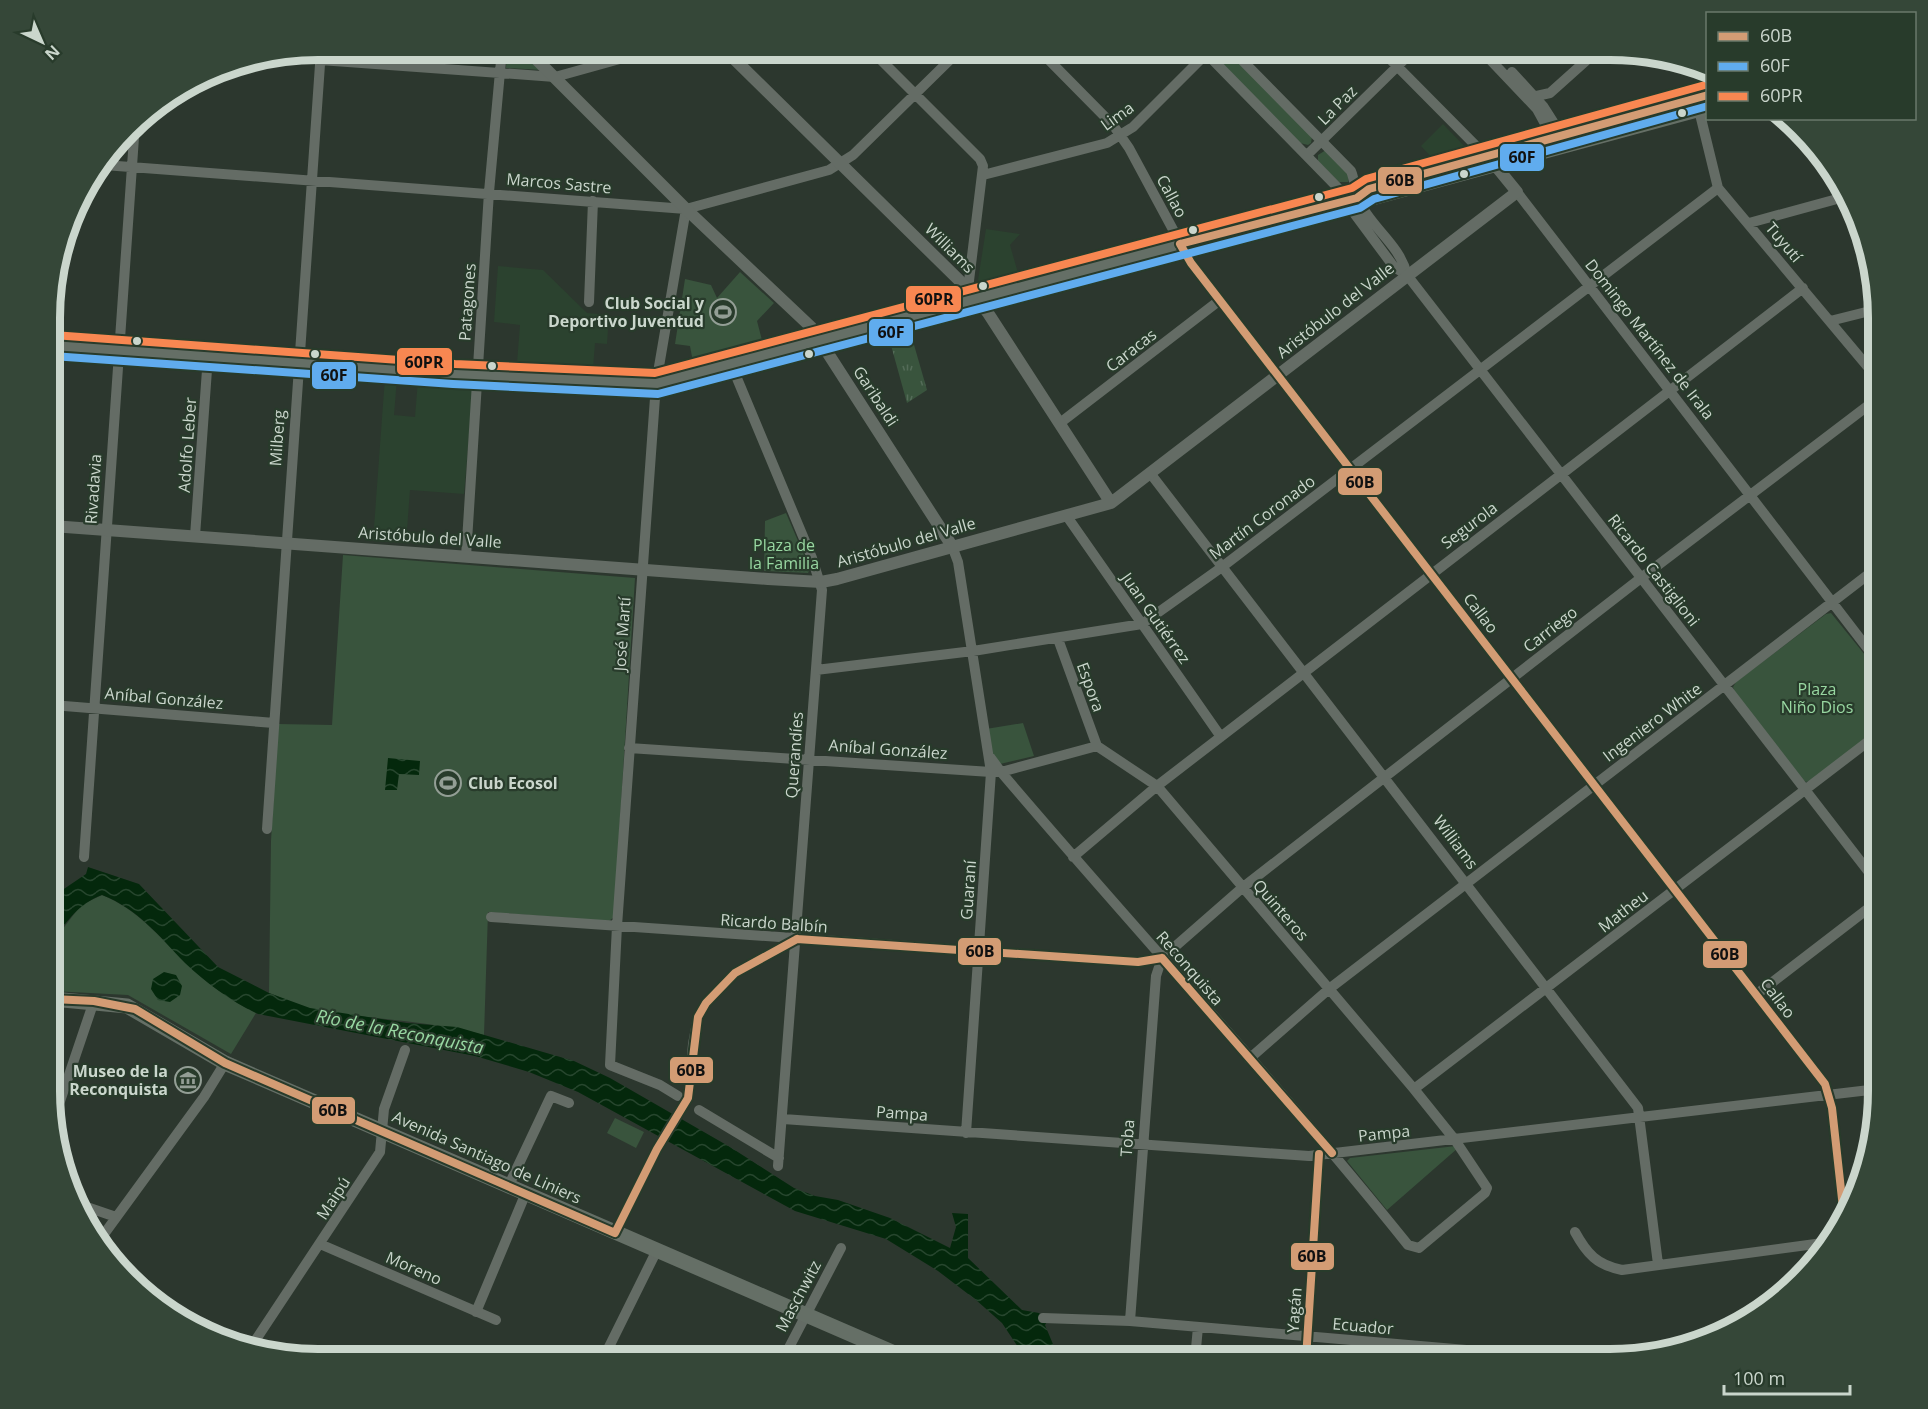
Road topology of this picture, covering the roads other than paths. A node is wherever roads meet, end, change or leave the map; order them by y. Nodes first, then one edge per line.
1 (320, 60) edge
2 (370, 60) edge
3 (501, 60) edge
4 (537, 60) edge
5 (616, 60) edge
6 (735, 60) edge
7 (881, 60) edge
8 (950, 60) edge
9 (1048, 60) edge
10 (1197, 60) edge
11 (1215, 60) edge
12 (1242, 60) edge
13 (1390, 60) edge
14 (1404, 60) edge
15 (1492, 60) edge
16 (1500, 60) edge
17 (1587, 60) edge
18 (1397, 67) junction
19 (500, 73) junction
20 (555, 77) junction
21 (915, 94) junction
22 (1706, 95) edge
23 (1531, 97) junction
24 (1703, 108) edge
25 (1553, 129) dead end
26 (1120, 136) junction
27 (134, 138) edge
28 (1321, 141) junction
29 (1307, 155) junction
30 (1490, 160) junction
31 (841, 163) junction
32 (110, 165) edge
33 (132, 166) junction
34 (983, 176) junction
35 (311, 179) junction
36 (1718, 188) junction
37 (489, 192) junction
38 (1517, 192) junction
39 (1838, 199) edge
40 (1351, 200) junction
41 (593, 201) junction
42 (686, 208) junction
43 (1749, 223) junction
44 (1180, 244) junction
45 (1407, 275) junction
46 (1587, 286) junction
47 (1803, 288) junction
48 (972, 294) junction
49 (1220, 300) junction
50 (589, 302) dead end
51 (1868, 312) edge
52 (1830, 321) junction
53 (820, 341) junction
54 (60, 345) edge
55 (119, 349) junction
56 (208, 356) junction
57 (298, 363) junction
58 (731, 364) junction
59 (1868, 367) edge
60 (1479, 369) junction
61 (477, 375) junction
62 (1279, 375) junction
63 (656, 384) junction
64 (1669, 392) junction
65 (1868, 406) edge
66 (1060, 423) junction
67 (1350, 469) junction
68 (1150, 473) junction
69 (1561, 474) junction
70 (1750, 495) junction
71 (1111, 503) junction
72 (1066, 515) junction
73 (60, 527) edge
74 (105, 530) junction
75 (195, 536) junction
76 (285, 543) junction
77 (952, 546) junction
78 (466, 556) junction
79 (1222, 567) junction
80 (642, 568) junction
81 (1431, 573) junction
82 (1868, 575) edge
83 (1641, 578) junction
84 (821, 582) junction
85 (1833, 603) junction
86 (1142, 624) junction
87 (1058, 639) junction
88 (1868, 649) edge
89 (973, 651) junction
90 (816, 670) junction
91 (1305, 674) junction
92 (1511, 678) junction
93 (1725, 686) junction
94 (60, 705) edge
95 (93, 707) junction
96 (274, 723) junction
97 (1221, 737) junction
98 (1868, 742) edge
99 (1097, 746) junction
100 (629, 748) junction
101 (990, 757) joint
102 (809, 758) junction
103 (996, 772) junction
104 (1385, 777) junction
105 (1157, 786) junction
106 (1594, 786) junction
107 (1805, 791) junction
108 (267, 829) dead end
109 (84, 857) dead end
110 (1073, 857) junction
111 (1868, 871) edge
112 (1466, 883) junction
113 (1242, 888) junction
114 (1675, 891) junction
115 (1868, 909) edge
116 (491, 916) dead end
117 (617, 926) junction
118 (797, 939) junction
119 (979, 953) junction
120 (1162, 958) junction
121 (1329, 989) junction
122 (1546, 990) junction
123 (1757, 994) junction
124 (60, 999) edge
125 (94, 1001) junction
126 (405, 1050) dead end
127 (1249, 1059) junction
128 (225, 1063) junction
129 (1414, 1089) junction
130 (1868, 1090) edge
131 (1830, 1095) junction
132 (61, 1100) edge
133 (681, 1101) junction
134 (569, 1103) dead end
135 (699, 1110) dead end
136 (1640, 1118) junction
137 (783, 1119) junction
138 (383, 1131) junction
139 (966, 1133) junction
140 (1455, 1140) junction
141 (1141, 1144) junction
142 (1332, 1153) junction
143 (1319, 1154) junction
144 (508, 1187) junction
145 (525, 1195) junction
146 (1842, 1202) edge
147 (88, 1208) edge
148 (116, 1217) junction
149 (1575, 1232) dead end
150 (615, 1233) junction
151 (103, 1235) edge
152 (320, 1244) junction
153 (1818, 1244) edge
154 (841, 1248) dead end
155 (1419, 1248) joint
156 (656, 1252) junction
157 (1658, 1264) junction
158 (476, 1312) junction
159 (804, 1314) junction
160 (1043, 1318) dead end
161 (496, 1320) dead end
162 (1130, 1322) junction
163 (1198, 1327) junction
164 (1307, 1336) junction
165 (255, 1341) edge
166 (608, 1349) edge
167 (788, 1349) edge
168 (885, 1349) edge
169 (1196, 1349) edge
170 (1306, 1349) edge
171 (1433, 1349) edge

1 - 35 street, Milberg
2 - 19 street
3 - 19 street, Patagones
4 - 20 street, Garibaldi
5 - 20 street
6 - 31 street, Williams
7 - 21 street
8 - 21 street, Marcos Sastre
9 - 26 street, Callao
10 - 26 street, Lima
11 - 29 street, Ricardo Castiglioni
12 - 28 street, Ricardo Castiglioni
13 - 18 street, Domingo Martínez de Irala
14 - 18 street, La Paz
15 - 23 street
16 - 23 street
17 - 23 street
18 - 28 street, La Paz
18 - 30 street, Domingo Martínez de Irala
19 - 20 street
19 - 37 street, Patagones
20 - 42 street, Garibaldi
21 - 31 street, Marcos Sastre
21 - 34 street
22 - 30 main road
23 - 25 street
24 - 30 main road
24 - 36 street, Tuyutí
26 - 34 street, Lima
26 - 44 street, Callao
27 - 33 street, Rivadavia
28 - 29 street, La Paz
28 - 40 street, Ricardo Castiglioni
29 - 40 street, Ricardo Castiglioni
30 - 38 street, Domingo Martínez de Irala
30 - 40 main road
31 - 42 street, Marcos Sastre
31 - 48 street, Williams
32 - 33 street, Marcos Sastre
33 - 35 street, Marcos Sastre
33 - 55 street, Rivadavia
34 - 48 street
35 - 37 street, Marcos Sastre
35 - 57 street, Milberg
36 - 43 street, Tuyutí
36 - 46 street, Martín Coronado
37 - 41 street, Marcos Sastre
37 - 61 street, Patagones
38 - 45 street, Aristóbulo del Valle
38 - 46 street, Domingo Martínez de Irala
39 - 43 street
40 - 44 main road
40 - 45 street, Ricardo Castiglioni
41 - 42 street, Marcos Sastre
41 - 50 street
42 - 53 street, Garibaldi
42 - 63 street, José Martí
43 - 47 street, Tuyutí
44 - 48 main road
44 - 49 street, Callao
45 - 60 street, Ricardo Castiglioni
45 - 62 street, Aristóbulo del Valle
46 - 60 street, Martín Coronado
46 - 64 street, Domingo Martínez de Irala
47 - 52 street, Tuyutí
47 - 64 street, Segurola
48 - 53 main road
48 - 66 street, Williams
49 - 62 street, Callao
49 - 66 street, Caracas
51 - 52 street
52 - 59 street, Tuyutí
53 - 58 main road
53 - 77 street, Garibaldi
54 - 55 main road
55 - 56 main road
55 - 74 street, Rivadavia
56 - 57 main road
56 - 75 street, Adolfo Leber
57 - 61 main road
57 - 76 street, Milberg
58 - 63 main road
58 - 84 street, Querandíes
60 - 67 street, Martín Coronado
60 - 69 street, Ricardo Castiglioni
61 - 63 main road
61 - 78 street, Patagones
62 - 67 street, Callao
62 - 68 street, Aristóbulo del Valle
63 - 80 street, José Martí
64 - 69 street, Segurola
64 - 70 street, Domingo Martínez de Irala
65 - 70 street, Carriego
66 - 71 street, Williams
67 - 79 street, Martín Coronado
67 - 81 street, Callao
68 - 71 street, Aristóbulo del Valle
68 - 79 street, Williams
69 - 81 street, Segurola
69 - 83 street, Ricardo Castiglioni
70 - 83 street, Carriego
70 - 85 street, Domingo Martínez de Irala
71 - 72 street, Aristóbulo del Valle
72 - 77 street, Aristóbulo del Valle
72 - 86 street, Juan Gutiérrez
73 - 74 street, Aristóbulo del Valle
74 - 75 street, Aristóbulo del Valle
74 - 95 street, Rivadavia
75 - 76 street, Aristóbulo del Valle
76 - 78 street, Aristóbulo del Valle
76 - 96 street, Milberg
77 - 84 street, Aristóbulo del Valle
77 - 89 street, Garibaldi
78 - 80 street, Aristóbulo del Valle
79 - 86 street, Martín Coronado
79 - 91 street, Williams
80 - 84 street, Aristóbulo del Valle
80 - 100 street, José Martí
81 - 91 street, Segurola
81 - 92 street, Callao
82 - 85 street, Ingeniero White
83 - 92 street, Carriego
83 - 93 street, Ricardo Castiglioni
84 - 90 street, Querandíes
85 - 88 street, Domingo Martínez de Irala
85 - 93 street, Ingeniero White
86 - 87 street, Martín Coronado
86 - 97 street, Juan Gutiérrez
87 - 89 street, Martín Coronado
87 - 99 street, Espora
89 - 90 street, Martín Coronado
89 - 101 street, Garibaldi
90 - 102 street, Querandíes
91 - 97 street, Segurola
91 - 104 street, Williams
92 - 104 street, Carriego
92 - 106 street, Callao
93 - 106 street, Ingeniero White
93 - 107 street, Ricardo Castiglioni
94 - 95 street, Aníbal González
95 - 96 street, Aníbal González
95 - 109 street, Rivadavia
96 - 108 street, Milberg
97 - 105 street, Segurola
98 - 107 street, Matheu
99 - 103 street
99 - 105 street, Quinteros
100 - 102 street, Aníbal González
100 - 117 street, José Martí
101 - 103 street, Guaraní
102 - 103 street, Aníbal González
102 - 118 street, Querandíes
103 - 110 street, Reconquista
103 - 119 street, Guaraní
104 - 112 street, Williams
104 - 113 street, Carriego
105 - 110 street, Segurola
105 - 113 street, Quinteros
106 - 112 street, Ingeniero White
106 - 114 street, Callao
107 - 111 street, Ricardo Castiglioni
107 - 114 street, Matheu
110 - 120 street, Reconquista
112 - 121 street, Ingeniero White
112 - 122 street, Williams
113 - 120 street, Carriego
113 - 121 street, Quinteros
114 - 122 street, Matheu
114 - 123 street, Callao
115 - 123 street
116 - 117 street, Ricardo Balbín
117 - 118 street, Ricardo Balbín
117 - 133 street, José Martí
118 - 119 street, Ricardo Balbín
118 - 133 street
118 - 137 street, Querandíes
119 - 120 street, Ricardo Balbín
119 - 139 street, Guaraní
120 - 127 street, Reconquista
120 - 141 street, Toba
121 - 127 street, Ingeniero White
121 - 129 street, Quinteros
122 - 129 street, Matheu
122 - 136 street, Williams
123 - 131 street, Callao
124 - 125 main road, Avenida Santiago de Liniers
125 - 128 main road, Avenida Santiago de Liniers
125 - 132 street
126 - 138 street, Maipú
127 - 142 street, Reconquista
128 - 138 main road, Avenida Santiago de Liniers
128 - 148 street
129 - 140 street, Quinteros
130 - 131 street, Pampa
131 - 136 street, Pampa
131 - 146 street, Callao
133 - 150 street
134 - 144 street
135 - 137 street, Querandíes
136 - 140 street, Pampa
136 - 157 street, Williams
137 - 139 street, Pampa
138 - 144 main road, Avenida Santiago de Liniers
138 - 152 street, Maipú
139 - 141 street, Pampa
140 - 142 street, Pampa
140 - 155 street, Quinteros
141 - 143 street, Pampa
141 - 162 street, Toba
142 - 143 street, Pampa
142 - 155 street, Reconquista
143 - 164 street, Yagán
144 - 145 main road, Avenida Santiago de Liniers
145 - 150 main road, Avenida Santiago de Liniers
145 - 158 street
147 - 148 street
148 - 151 street
149 - 157 street
150 - 156 main road, Avenida Santiago de Liniers
152 - 158 street, Moreno
152 - 165 street, Maipú
153 - 157 street
154 - 159 street, Maschwitz
156 - 159 main road, Avenida Santiago de Liniers
156 - 166 street
158 - 161 street, Moreno
159 - 167 street, Maschwitz
159 - 168 main road, Avenida Santiago de Liniers
160 - 162 street, Ecuador
162 - 163 street, Ecuador
163 - 164 street, Ecuador
163 - 169 street
164 - 170 street, Yagán
164 - 171 street, Ecuador

